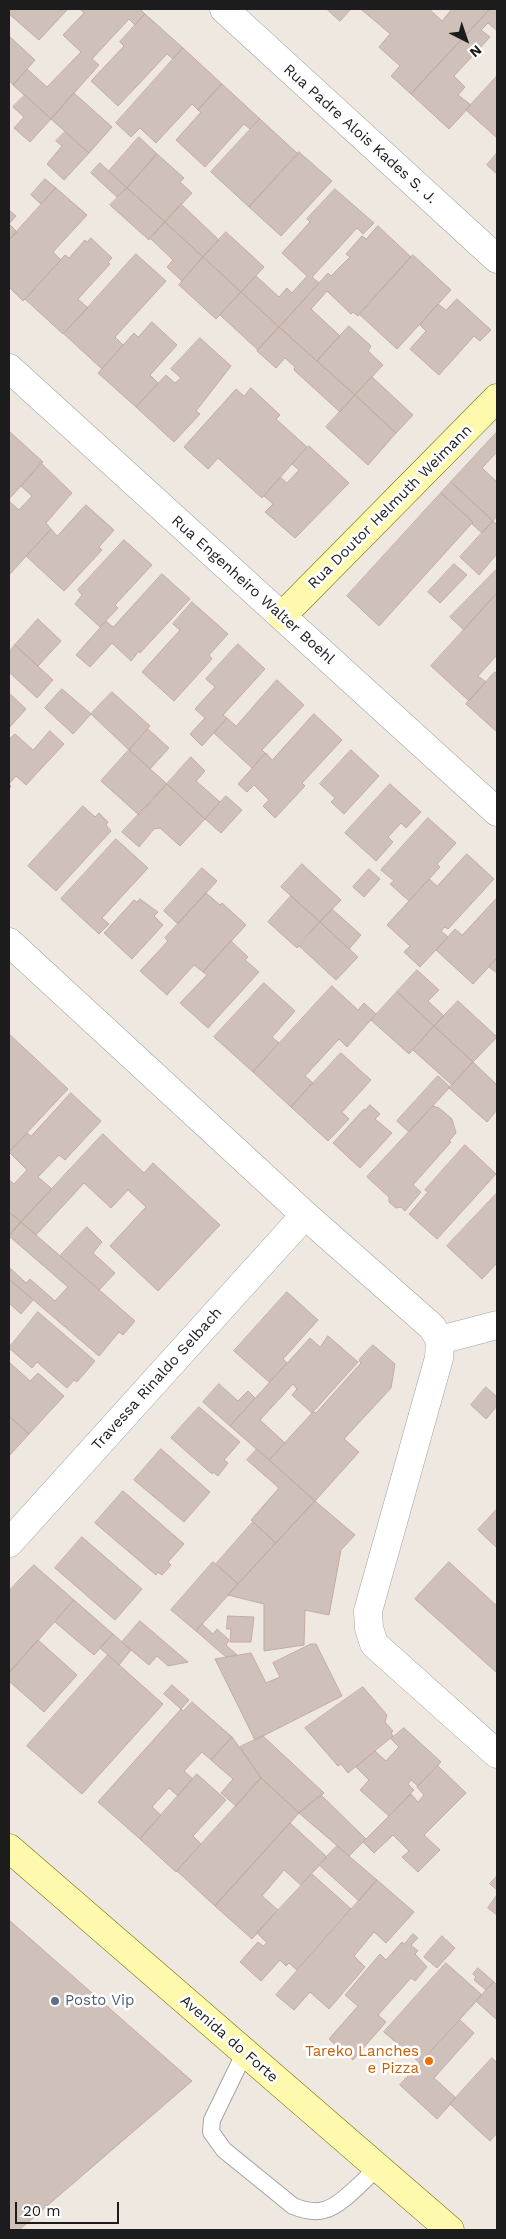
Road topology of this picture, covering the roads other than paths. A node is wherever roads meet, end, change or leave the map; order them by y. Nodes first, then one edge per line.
1 (224, 9) edge
2 (497, 259) edge
3 (9, 368) edge
4 (497, 398) edge
5 (282, 616) junction
6 (497, 812) edge
7 (9, 942) edge
8 (306, 1215) junction
9 (497, 1325) edge
10 (440, 1340) junction
11 (9, 1543) edge
12 (497, 1754) edge
13 (10, 1851) edge
14 (245, 2052) junction
15 (378, 2168) junction
16 (450, 2230) edge

1 - 2 street, Rua Padre Alois Kades S. J.
3 - 5 street, Rua Engenheiro Walter Boehl
4 - 5 main road, Rua Doutor Helmuth Weimann
5 - 6 street, Rua Engenheiro Walter Boehl
7 - 8 street
8 - 10 street
8 - 11 street, Travessa Rinaldo Selbach
9 - 10 street
10 - 12 street
13 - 14 main road, Avenida do Forte
14 - 15 main road, Avenida do Forte
14 - 15 lane
15 - 16 main road, Avenida do Forte

